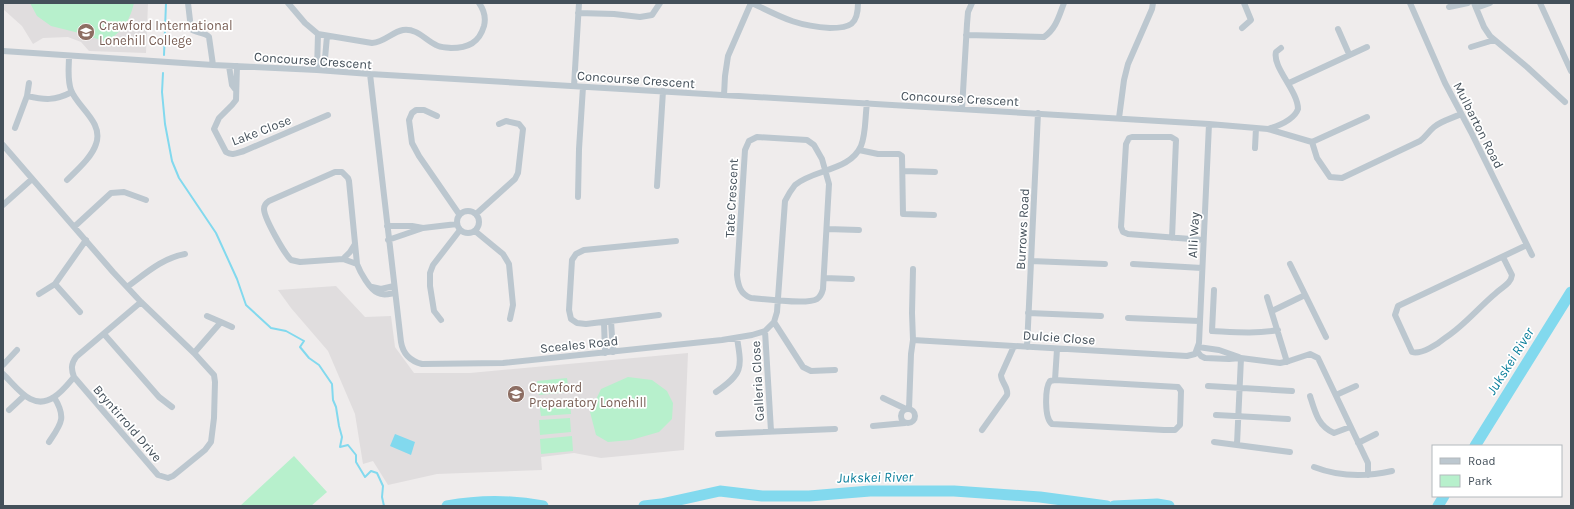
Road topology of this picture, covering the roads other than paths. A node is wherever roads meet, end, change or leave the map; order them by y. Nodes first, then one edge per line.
1 (188, 3) edge
2 (288, 3) edge
3 (479, 3) edge
4 (579, 3) edge
5 (660, 3) edge
6 (752, 3) edge
7 (858, 3) edge
8 (972, 3) edge
9 (1064, 3) edge
10 (1153, 3) edge
11 (1244, 3) edge
12 (1410, 3) edge
13 (1468, 3) edge
14 (1490, 3) edge
15 (1540, 3) edge
16 (1475, 6) edge
17 (1449, 7) dead end
18 (578, 13) junction
19 (1242, 28) dead end
20 (1338, 29) dead end
21 (318, 34) junction
22 (966, 35) junction
23 (327, 36) junction
24 (1494, 40) junction
25 (1367, 47) dead end
26 (1471, 47) dead end
27 (1282, 48) dead end
28 (3, 51) edge
29 (1349, 54) junction
30 (69, 56) junction
31 (212, 65) junction
32 (229, 66) junction
33 (237, 66) junction
34 (317, 70) junction
35 (324, 70) junction
36 (1571, 71) edge
37 (370, 74) junction
38 (29, 83) dead end
39 (1289, 83) junction
40 (574, 86) junction
41 (583, 87) junction
42 (236, 89) junction
43 (663, 91) junction
44 (72, 92) junction
45 (724, 95) junction
46 (27, 96) junction
47 (1565, 102) dead end
48 (866, 103) junction
49 (962, 109) junction
50 (1038, 113) junction
51 (1461, 114) junction
52 (328, 115) dead end
53 (437, 116) dead end
54 (1367, 117) dead end
55 (1119, 118) junction
56 (499, 124) dead end
57 (1209, 124) junction
58 (15, 128) dead end
59 (1256, 128) junction
60 (1268, 129) junction
61 (1312, 142) junction
62 (3, 145) edge
63 (1255, 148) dead end
64 (859, 150) junction
65 (824, 171) junction
66 (904, 171) junction
67 (935, 172) dead end
68 (32, 179) junction
69 (67, 180) dead end
70 (657, 186) dead end
71 (578, 197) dead end
72 (146, 200) dead end
73 (3, 205) edge
74 (460, 214) junction
75 (476, 214) junction
76 (934, 215) dead end
77 (456, 224) junction
78 (387, 226) junction
79 (74, 227) junction
80 (423, 228) junction
81 (827, 229) junction
82 (460, 230) junction
83 (859, 230) dead end
84 (475, 231) junction
85 (1172, 238) junction
86 (86, 240) junction
87 (388, 240) junction
88 (1203, 240) junction
89 (676, 241) dead end
90 (355, 244) junction
91 (1527, 245) junction
92 (184, 254) dead end
93 (1532, 255) dead end
94 (1503, 257) junction
95 (342, 260) junction
96 (1031, 261) junction
97 (357, 264) junction
98 (1105, 264) dead end
99 (1133, 264) dead end
100 (1290, 264) dead end
101 (1202, 268) junction
102 (913, 269) dead end
103 (824, 278) junction
104 (852, 279) dead end
105 (55, 284) junction
106 (394, 286) junction
107 (127, 287) junction
108 (372, 287) junction
109 (1214, 290) dead end
110 (394, 293) junction
111 (39, 294) dead end
112 (1305, 295) junction
113 (1267, 297) dead end
114 (777, 300) junction
115 (141, 302) junction
116 (1272, 311) junction
117 (80, 312) dead end
118 (1028, 313) junction
119 (659, 315) dead end
120 (207, 316) dead end
121 (1101, 316) dead end
122 (1128, 318) dead end
123 (510, 319) dead end
124 (441, 320) dead end
125 (611, 321) junction
126 (1199, 321) junction
127 (221, 322) junction
128 (604, 322) junction
129 (774, 322) junction
130 (232, 327) dead end
131 (1278, 330) junction
132 (765, 331) junction
133 (104, 334) junction
134 (1326, 337) dead end
135 (737, 338) junction
136 (914, 340) junction
137 (1014, 346) junction
138 (1027, 346) junction
139 (1056, 349) junction
140 (1198, 349) junction
141 (17, 350) dead end
142 (613, 352) junction
143 (194, 353) junction
144 (605, 353) junction
145 (1241, 358) junction
146 (1287, 362) junction
147 (3, 365) edge
148 (835, 370) dead end
149 (3, 374) edge
150 (74, 377) junction
151 (1055, 380) junction
152 (1208, 386) dead end
153 (1356, 386) dead end
154 (1239, 388) junction
155 (1292, 391) dead end
156 (716, 392) dead end
157 (1336, 395) junction
158 (24, 396) junction
159 (1310, 396) dead end
160 (54, 397) junction
161 (883, 398) dead end
162 (172, 407) dead end
163 (907, 409) junction
164 (9, 410) dead end
165 (1216, 415) dead end
166 (1238, 416) junction
167 (1288, 419) dead end
168 (904, 423) junction
169 (873, 426) dead end
170 (1350, 427) junction
171 (835, 429) dead end
172 (982, 430) dead end
173 (771, 431) junction
174 (718, 434) dead end
175 (1376, 434) dead end
176 (49, 442) dead end
177 (1214, 442) dead end
178 (1358, 443) junction
179 (1236, 444) junction
180 (1290, 452) dead end
181 (1314, 467) dead end
182 (1392, 471) dead end
183 (1368, 475) junction

1 - 31 street
2 - 21 street
3 - 23 street
4 - 18 street
5 - 18 street
6 - 7 street
6 - 45 street
8 - 22 street
9 - 22 street
10 - 55 street
11 - 19 street
12 - 51 street, Mulbarton Road
13 - 17 street
14 - 16 street
15 - 36 street
16 - 24 street
18 - 40 street
20 - 29 street
21 - 23 street
21 - 34 street
22 - 49 street
23 - 35 street
24 - 26 street
24 - 47 street
25 - 29 street
27 - 39 street
28 - 30 street, Concourse Crescent
29 - 39 street
30 - 31 street, Concourse Crescent
30 - 44 street
31 - 32 street, Concourse Crescent
32 - 33 street, Concourse Crescent
32 - 42 street
33 - 34 street, Concourse Crescent
33 - 42 street, Lake Close
34 - 35 street, Concourse Crescent
35 - 37 street, Concourse Crescent
37 - 40 street, Concourse Crescent
37 - 78 street, Sceales Road
38 - 46 street
39 - 60 street
40 - 41 street, Concourse Crescent
41 - 43 street, Concourse Crescent
41 - 71 street
42 - 52 street, Lake Close
43 - 45 street, Concourse Crescent
43 - 70 street
44 - 46 street
44 - 69 street
45 - 48 street, Concourse Crescent
46 - 58 street
48 - 49 street, Concourse Crescent
48 - 64 street
49 - 50 street, Concourse Crescent
50 - 55 street, Concourse Crescent
50 - 96 street, Burrows Road
51 - 61 street
51 - 91 street, Mulbarton Road
53 - 74 street
54 - 61 street
55 - 57 street, Concourse Crescent
56 - 75 street
57 - 59 street, Concourse Crescent
57 - 88 street, Alli Way
59 - 60 street, Concourse Crescent
59 - 63 street
60 - 61 street, Concourse Crescent
62 - 68 street, Bryntirrold Drive
64 - 65 street
64 - 66 street
65 - 81 street
65 - 114 street
65 - 114 street, Tate Crescent
66 - 67 street
66 - 76 street
68 - 73 street
68 - 79 street, Bryntirrold Drive
72 - 79 street
74 - 75 street
74 - 77 street
75 - 84 street
77 - 80 street
77 - 82 street
78 - 80 street
78 - 87 street, Sceales Road
79 - 86 street, Bryntirrold Drive
80 - 87 street
81 - 83 street
81 - 103 street
82 - 84 street
82 - 124 street
84 - 123 street
85 - 85 street
85 - 88 street
86 - 105 street
86 - 107 street, Bryntirrold Drive
87 - 106 street, Sceales Road
88 - 101 street, Alli Way
89 - 128 street
90 - 95 street
90 - 95 street
90 - 97 street
91 - 93 street, Mulbarton Road
91 - 94 street
92 - 107 street
94 - 94 street
95 - 97 street
96 - 98 street
96 - 118 street, Burrows Road
97 - 108 street
99 - 101 street
100 - 112 street
101 - 126 street, Alli Way
102 - 136 street
103 - 104 street
103 - 114 street
105 - 111 street
105 - 117 street
106 - 108 street
106 - 110 street, Sceales Road
107 - 115 street, Bryntirrold Drive
108 - 110 street
109 - 131 street
110 - 144 street, Sceales Road
112 - 116 street
112 - 134 street
113 - 116 street
114 - 129 street
115 - 133 street
115 - 143 street, Bryntirrold Drive
116 - 131 street
118 - 121 street
118 - 138 street, Burrows Road
119 - 125 street
120 - 127 street
122 - 126 street
125 - 128 street
125 - 142 street
126 - 140 street, Alli Way
127 - 130 street
127 - 143 street
128 - 144 street
129 - 132 street, Sceales Road
129 - 148 street
131 - 146 street
132 - 135 street, Sceales Road
132 - 173 street, Galleria Close
133 - 150 street
133 - 162 street
135 - 142 street, Sceales Road
135 - 156 street, Galleria Close
136 - 137 street, Dulcie Close
136 - 163 street
137 - 138 street, Dulcie Close
137 - 172 street
138 - 139 street, Dulcie Close
139 - 140 street, Dulcie Close
139 - 151 street
140 - 145 street
140 - 145 street
141 - 147 street
142 - 144 street, Sceales Road
143 - 150 street, Bryntirrold Drive
145 - 146 street
145 - 154 street
146 - 157 street
149 - 158 street
150 - 160 street
151 - 151 street
152 - 154 street
153 - 157 street
154 - 155 street
154 - 166 street
157 - 170 street
158 - 160 street
158 - 164 street
159 - 170 street
160 - 176 street
161 - 163 street
163 - 168 street
163 - 168 street
165 - 166 street
166 - 167 street
166 - 179 street
168 - 169 street
170 - 178 street
171 - 173 street, Galleria Close
173 - 174 street, Galleria Close
175 - 178 street
177 - 179 street
178 - 183 street
179 - 180 street
181 - 183 street
182 - 183 street

